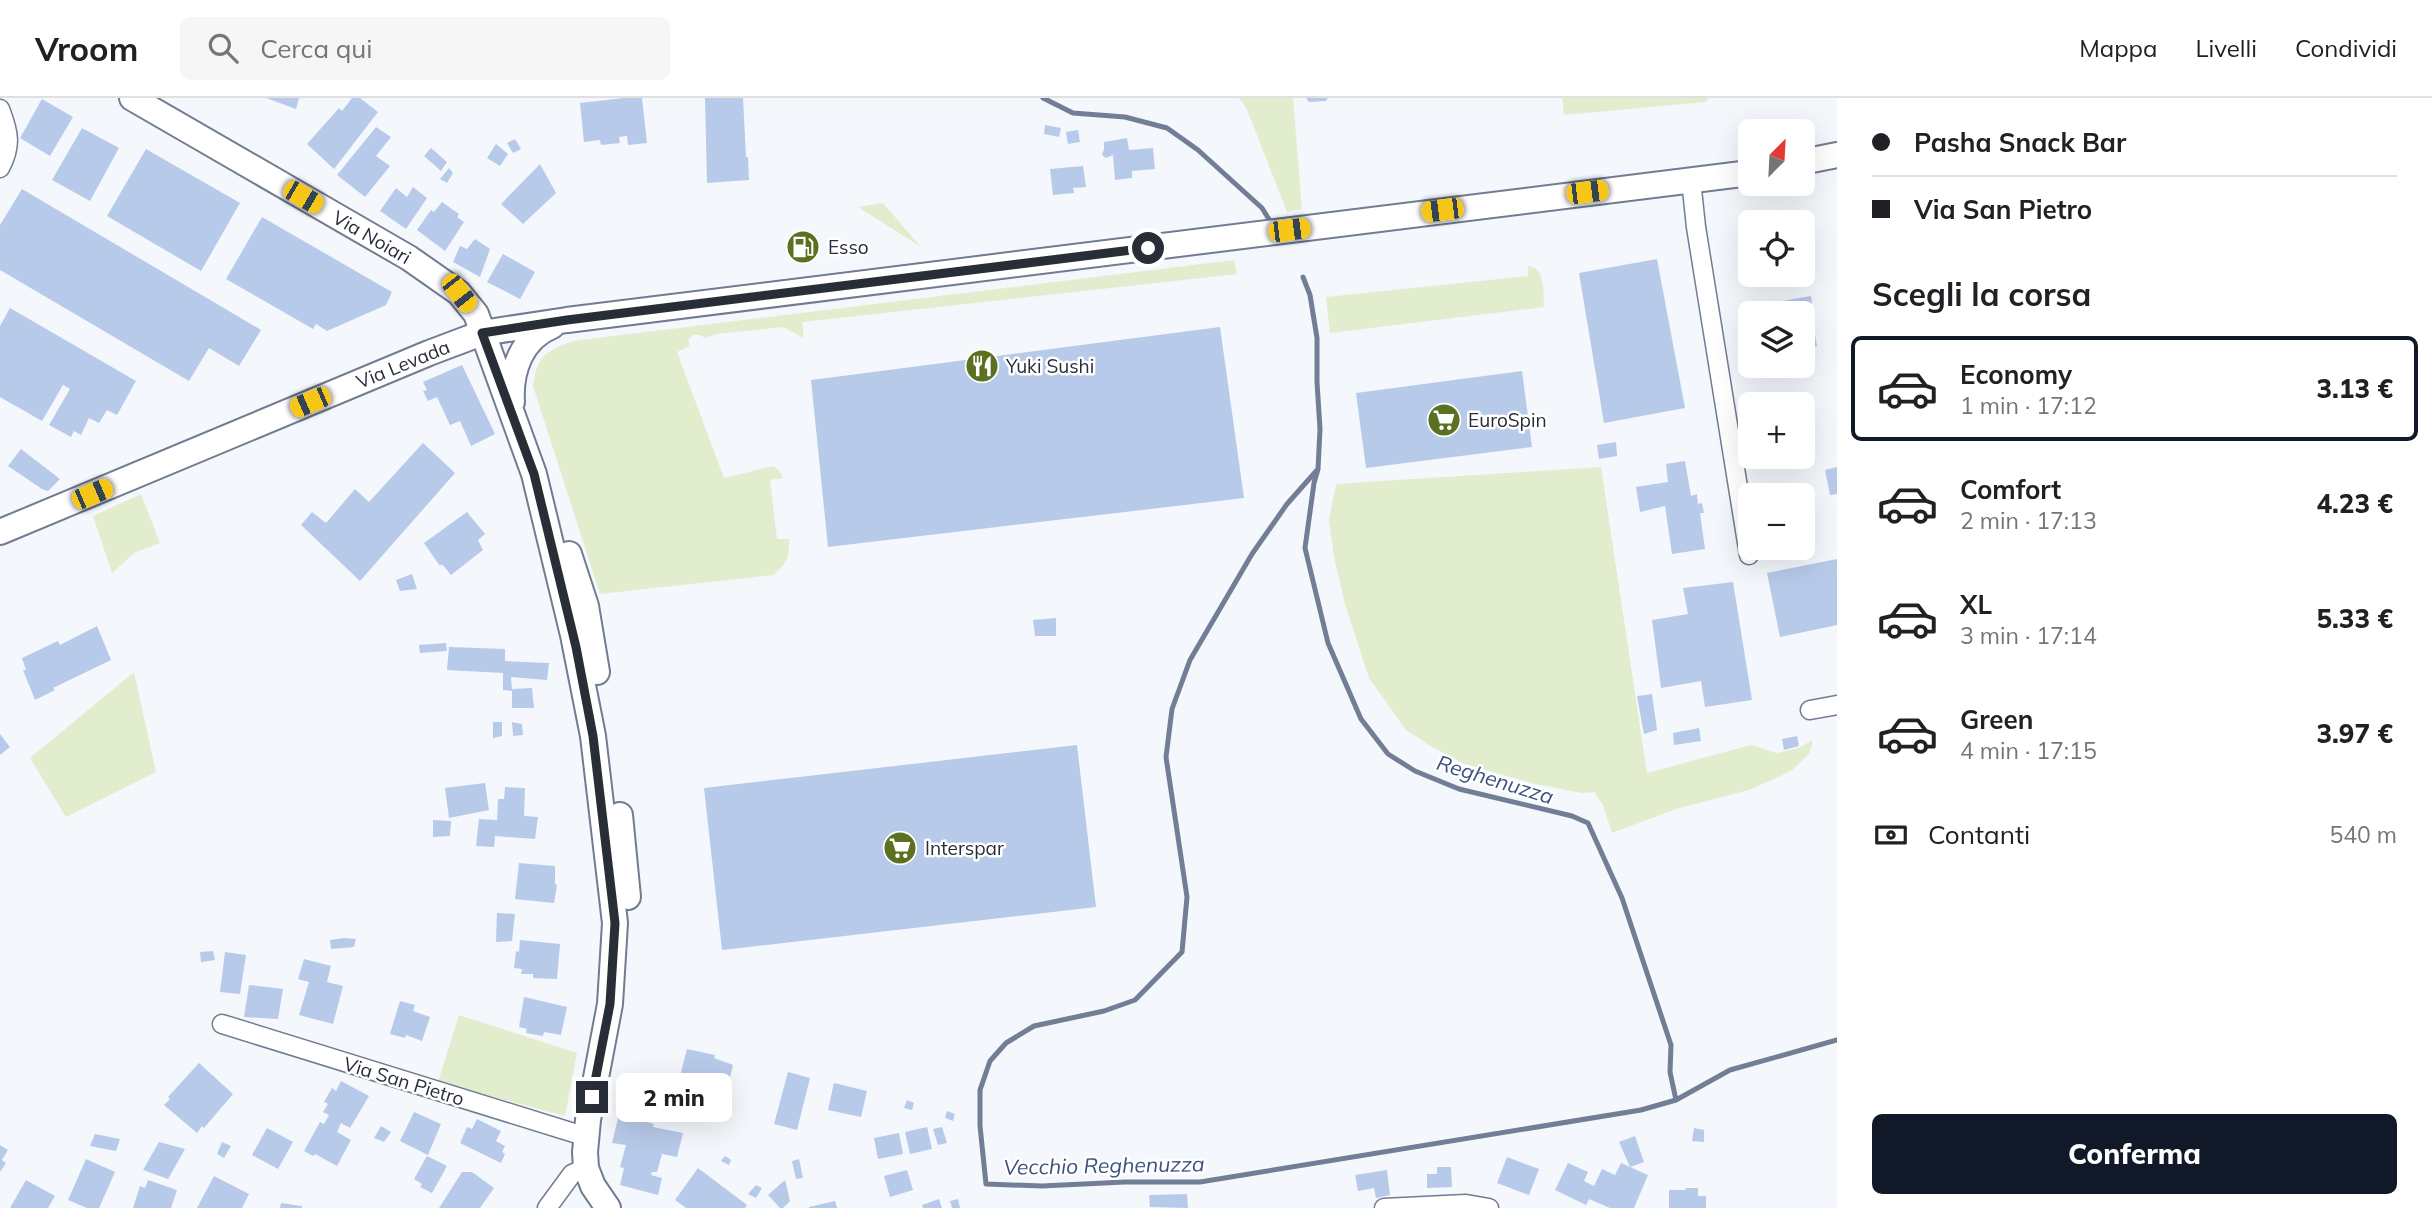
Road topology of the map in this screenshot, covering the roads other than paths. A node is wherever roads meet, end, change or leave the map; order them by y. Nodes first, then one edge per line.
1 (132, 98) edge
2 (0, 109) edge
3 (1837, 155) edge
4 (1815, 159) edge
5 (0, 168) edge
6 (1837, 170) edge
7 (1815, 171) edge
8 (1738, 174) edge
9 (1691, 180) junction
10 (567, 320) junction
11 (482, 333) junction
12 (513, 413) junction
13 (1738, 487) edge
14 (0, 532) edge
15 (1837, 705) edge
16 (1810, 710) dead end
17 (222, 1024) dead end
18 (587, 1138) junction
19 (586, 1168) junction
20 (547, 1208) edge
21 (608, 1208) edge
22 (1384, 1208) edge
23 (1489, 1208) edge

1 - 11 main road, Via Noiari
2 - 5 street
3 - 4 main road
6 - 7 main road
8 - 9 main road, Via Levada
9 - 10 main road, Via Levada
9 - 13 street
10 - 11 main road, Via Levada
10 - 12 main road
11 - 12 main road
11 - 14 main road, Via Levada
12 - 18 main road
15 - 16 street
17 - 18 street, Via San Pietro
18 - 19 main road
19 - 20 street
19 - 21 main road
22 - 23 street

